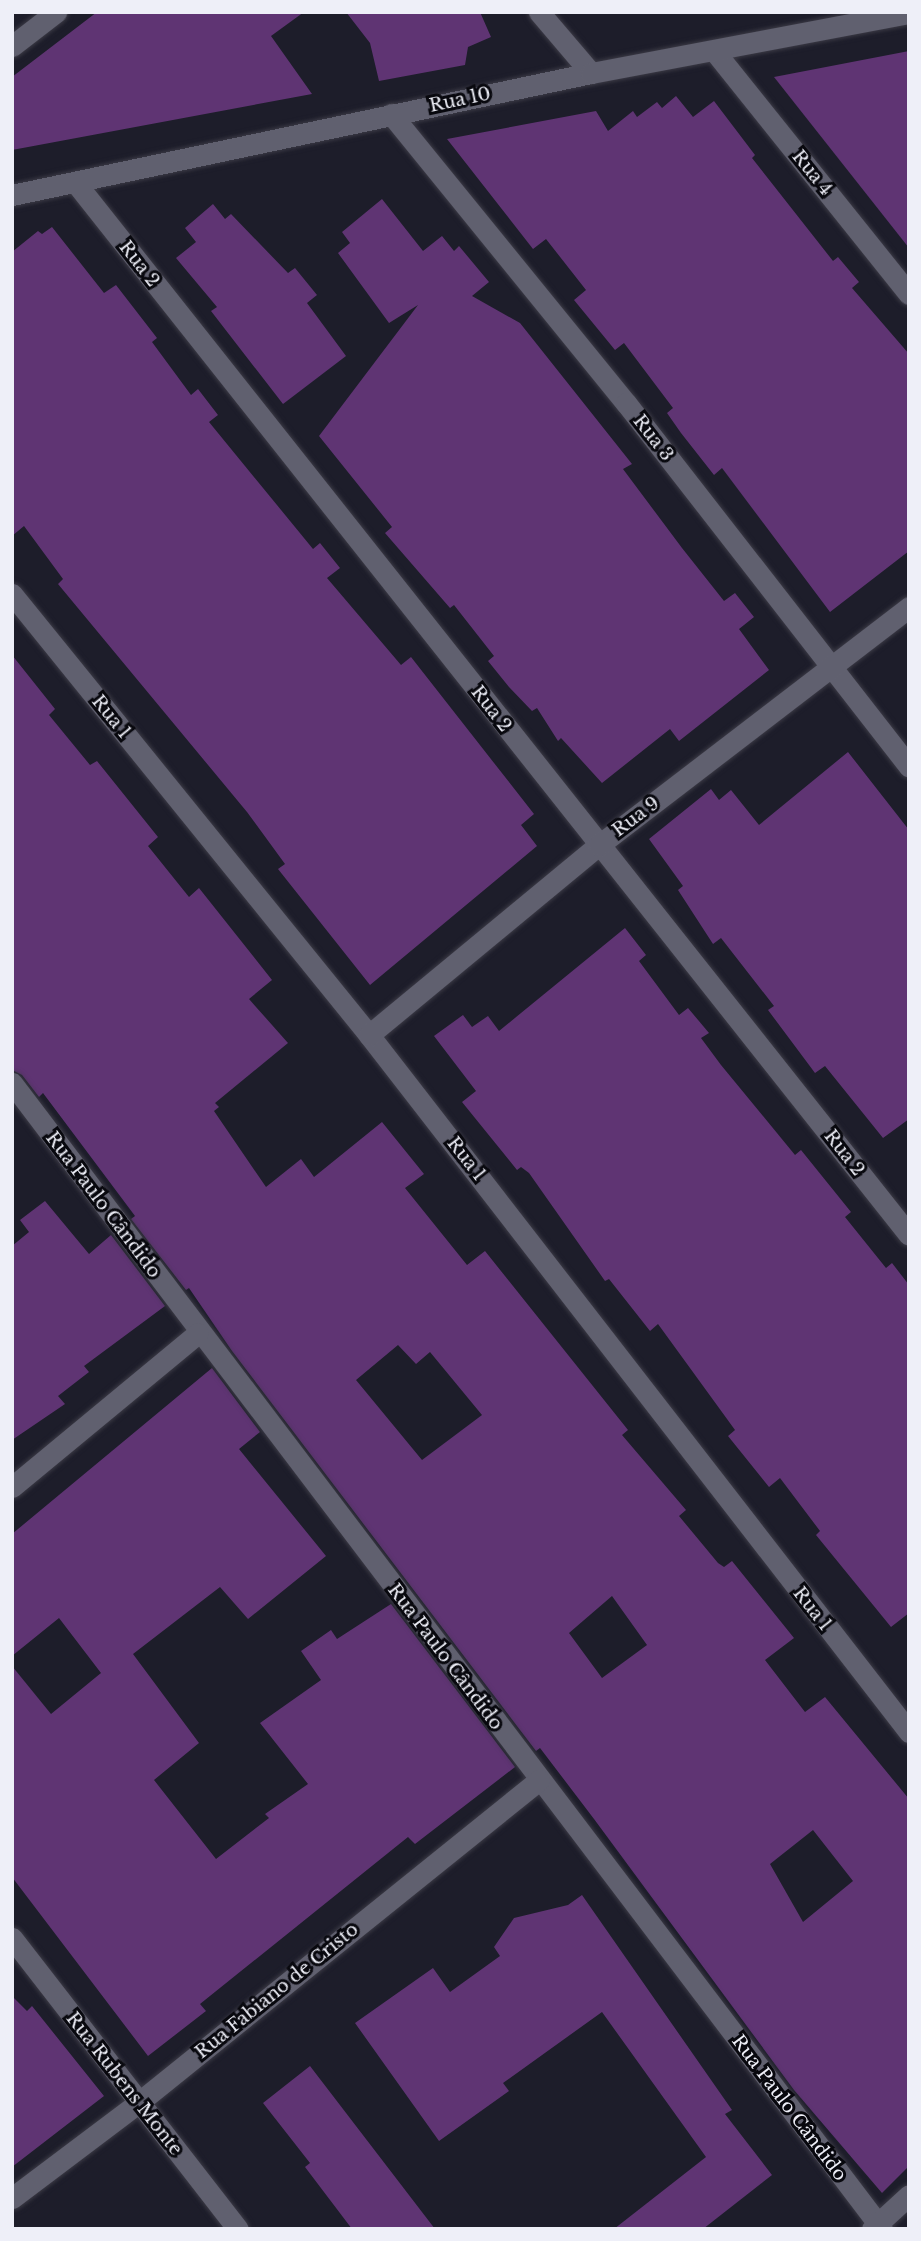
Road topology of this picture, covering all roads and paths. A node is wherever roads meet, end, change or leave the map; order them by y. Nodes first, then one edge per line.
1 (56, 12) edge
2 (540, 12) edge
3 (909, 13) edge
4 (12, 46) edge
5 (715, 52) junction
6 (590, 73) junction
7 (391, 114) junction
8 (75, 182) junction
9 (16, 191) edge
10 (909, 294) edge
11 (12, 594) edge
12 (909, 607) edge
13 (831, 669) junction
14 (909, 767) edge
15 (599, 845) junction
16 (369, 1035) junction
17 (12, 1083) edge
18 (909, 1235) edge
19 (198, 1333) junction
20 (12, 1487) edge
21 (909, 1732) edge
22 (539, 1780) junction
23 (12, 1938) edge
24 (138, 2103) junction
25 (909, 2195) edge
26 (12, 2198) edge
27 (877, 2227) edge
28 (238, 2229) edge

1 - 4 street
2 - 6 street
3 - 5 street, Rua 10
5 - 6 street, Rua 10
5 - 10 street, Rua 4
6 - 7 street, Rua 10
7 - 8 street, Rua 10
7 - 13 street, Rua 3
8 - 9 street, Rua 10
8 - 15 street, Rua 2
11 - 16 street, Rua 1
12 - 13 street, Rua 9
13 - 14 street, Rua 3
13 - 15 street, Rua 9
15 - 16 street, Rua 9
15 - 18 street, Rua 2
16 - 21 street, Rua 1
17 - 19 street, Rua Paulo Cândido
19 - 20 street
19 - 22 street, Rua Paulo Cândido
22 - 24 street, Rua Fabiano de Cristo
22 - 27 street, Rua Paulo Cândido
23 - 24 street, Rua Rubens Monte
24 - 26 street, Rua Fabiano de Cristo
24 - 28 street, Rua Rubens Monte
25 - 27 street

